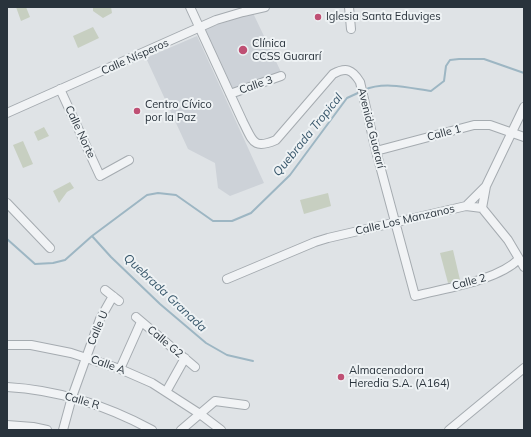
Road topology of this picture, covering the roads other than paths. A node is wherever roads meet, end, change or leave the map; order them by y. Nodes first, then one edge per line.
1 (190, 7) edge
2 (265, 7) edge
3 (349, 7) edge
4 (243, 9) edge
5 (200, 28) junction
6 (351, 29) dead end
7 (281, 76) dead end
8 (60, 89) junction
9 (230, 94) junction
10 (524, 107) edge
11 (7, 113) edge
12 (512, 132) junction
13 (524, 137) edge
14 (376, 151) junction
15 (129, 160) dead end
16 (486, 186) junction
17 (7, 204) edge
18 (466, 206) junction
19 (482, 208) junction
20 (395, 223) junction
21 (50, 248) dead end
22 (519, 259) junction
23 (524, 267) edge
24 (227, 279) dead end
25 (105, 290) dead end
26 (415, 296) joint
27 (7, 345) edge
28 (86, 357) junction
29 (185, 358) junction
30 (195, 367) dead end
31 (524, 368) edge
32 (120, 369) junction
33 (7, 387) edge
34 (166, 392) junction
35 (72, 397) junction
36 (245, 405) dead end
37 (200, 414) junction
38 (7, 425) edge
39 (47, 430) edge
40 (63, 430) edge
41 (152, 430) edge
42 (181, 430) edge
43 (221, 430) edge
44 (449, 430) edge

1 - 5 street, Avenida Guararí
2 - 4 street, Calle Nísperos
3 - 6 street
4 - 5 street, Calle Nísperos
5 - 8 street, Calle Nísperos
5 - 9 street, Avenida Guararí
7 - 9 street, Calle 3
8 - 11 street, Calle Nísperos
8 - 15 street, Calle Norte
9 - 14 street, Avenida Guararí
10 - 12 street
12 - 13 street, Calle 1
12 - 14 street, Calle 1
12 - 16 street
14 - 20 street, Avenida Guararí
16 - 18 street
16 - 19 street
17 - 21 street
18 - 19 street, Calle Los Manzanos
18 - 20 street, Calle Los Manzanos
19 - 22 street
20 - 24 street, Calle Los Manzanos
20 - 26 street, Avenida Guararí
22 - 23 street
22 - 26 street, Calle 2
25 - 28 street, Calle U
27 - 28 street, Calle A
28 - 32 street, Calle A
28 - 35 street, Calle U
29 - 30 street, Calle G2
29 - 32 street, Calle G2
29 - 34 street
31 - 44 street
32 - 34 street, Calle A
33 - 35 street, Calle R
34 - 37 street, Calle A
35 - 40 street, Calle U
35 - 41 street, Calle R
36 - 37 street
37 - 42 street
37 - 43 street, Calle A
38 - 39 street

